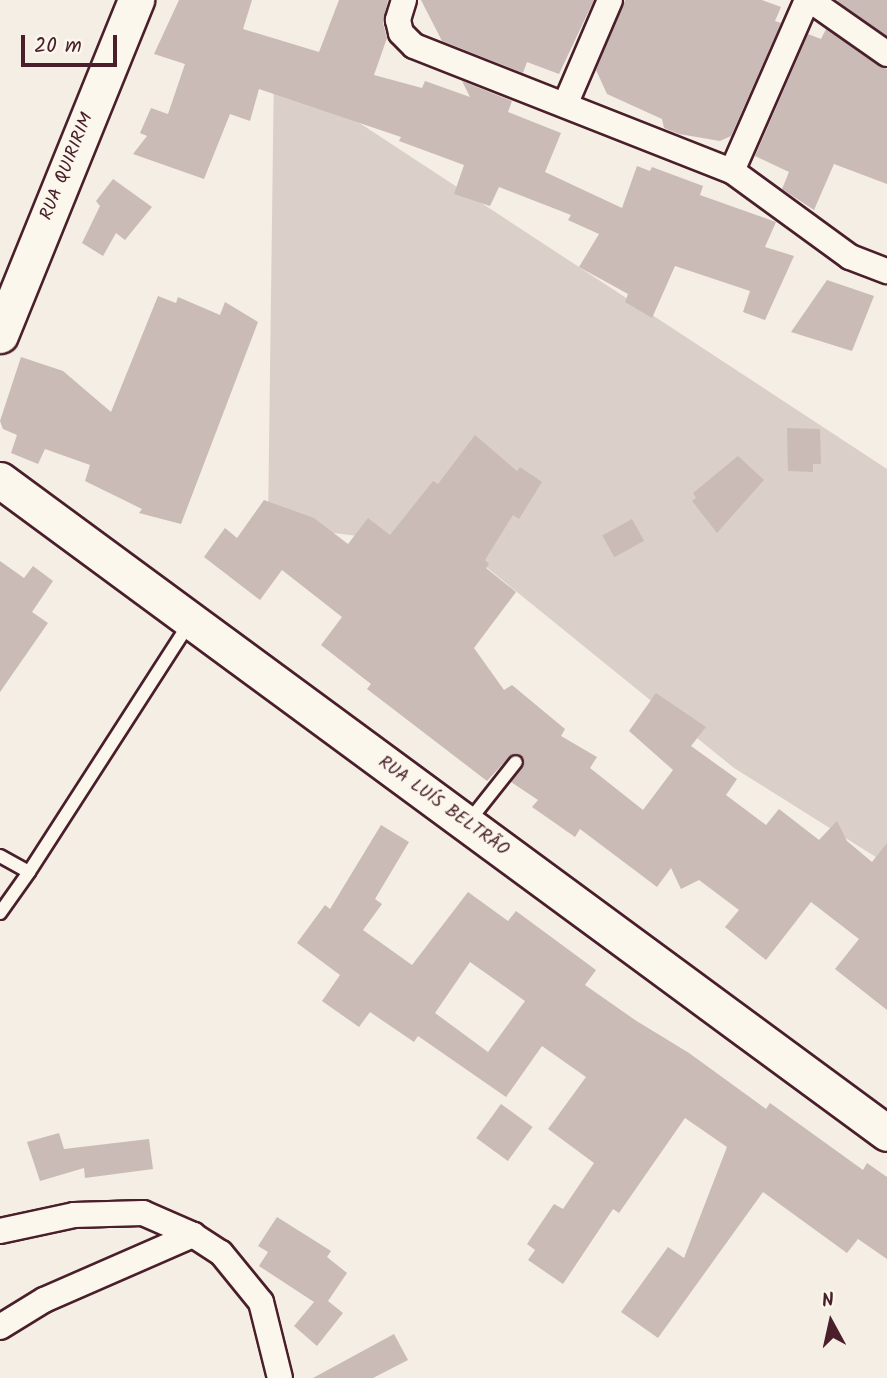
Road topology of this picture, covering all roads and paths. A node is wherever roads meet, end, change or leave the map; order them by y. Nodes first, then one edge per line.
1 (136, 0) edge
2 (404, 0) edge
3 (610, 0) edge
4 (809, 0) edge
5 (887, 54) edge
6 (565, 104) junction
7 (732, 171) junction
8 (887, 271) edge
9 (0, 335) edge
10 (0, 480) edge
11 (190, 621) junction
12 (516, 762) dead end
13 (466, 824) junction
14 (0, 856) edge
15 (29, 872) junction
16 (0, 913) edge
17 (887, 1133) edge
18 (0, 1231) edge
19 (192, 1235) junction
20 (0, 1327) edge
21 (281, 1378) edge

1 - 9 main road, RUA QUIRIRIM
2 - 6 street
3 - 6 street
4 - 5 street
4 - 7 street
6 - 7 street
7 - 8 street
10 - 11 main road, RUA LUÍS BELTRÃO
11 - 13 main road, RUA LUÍS BELTRÃO
11 - 15 lane
12 - 13 lane
13 - 17 main road, RUA LUÍS BELTRÃO
14 - 15 lane
15 - 16 lane
18 - 19 street
19 - 20 street
19 - 21 street

